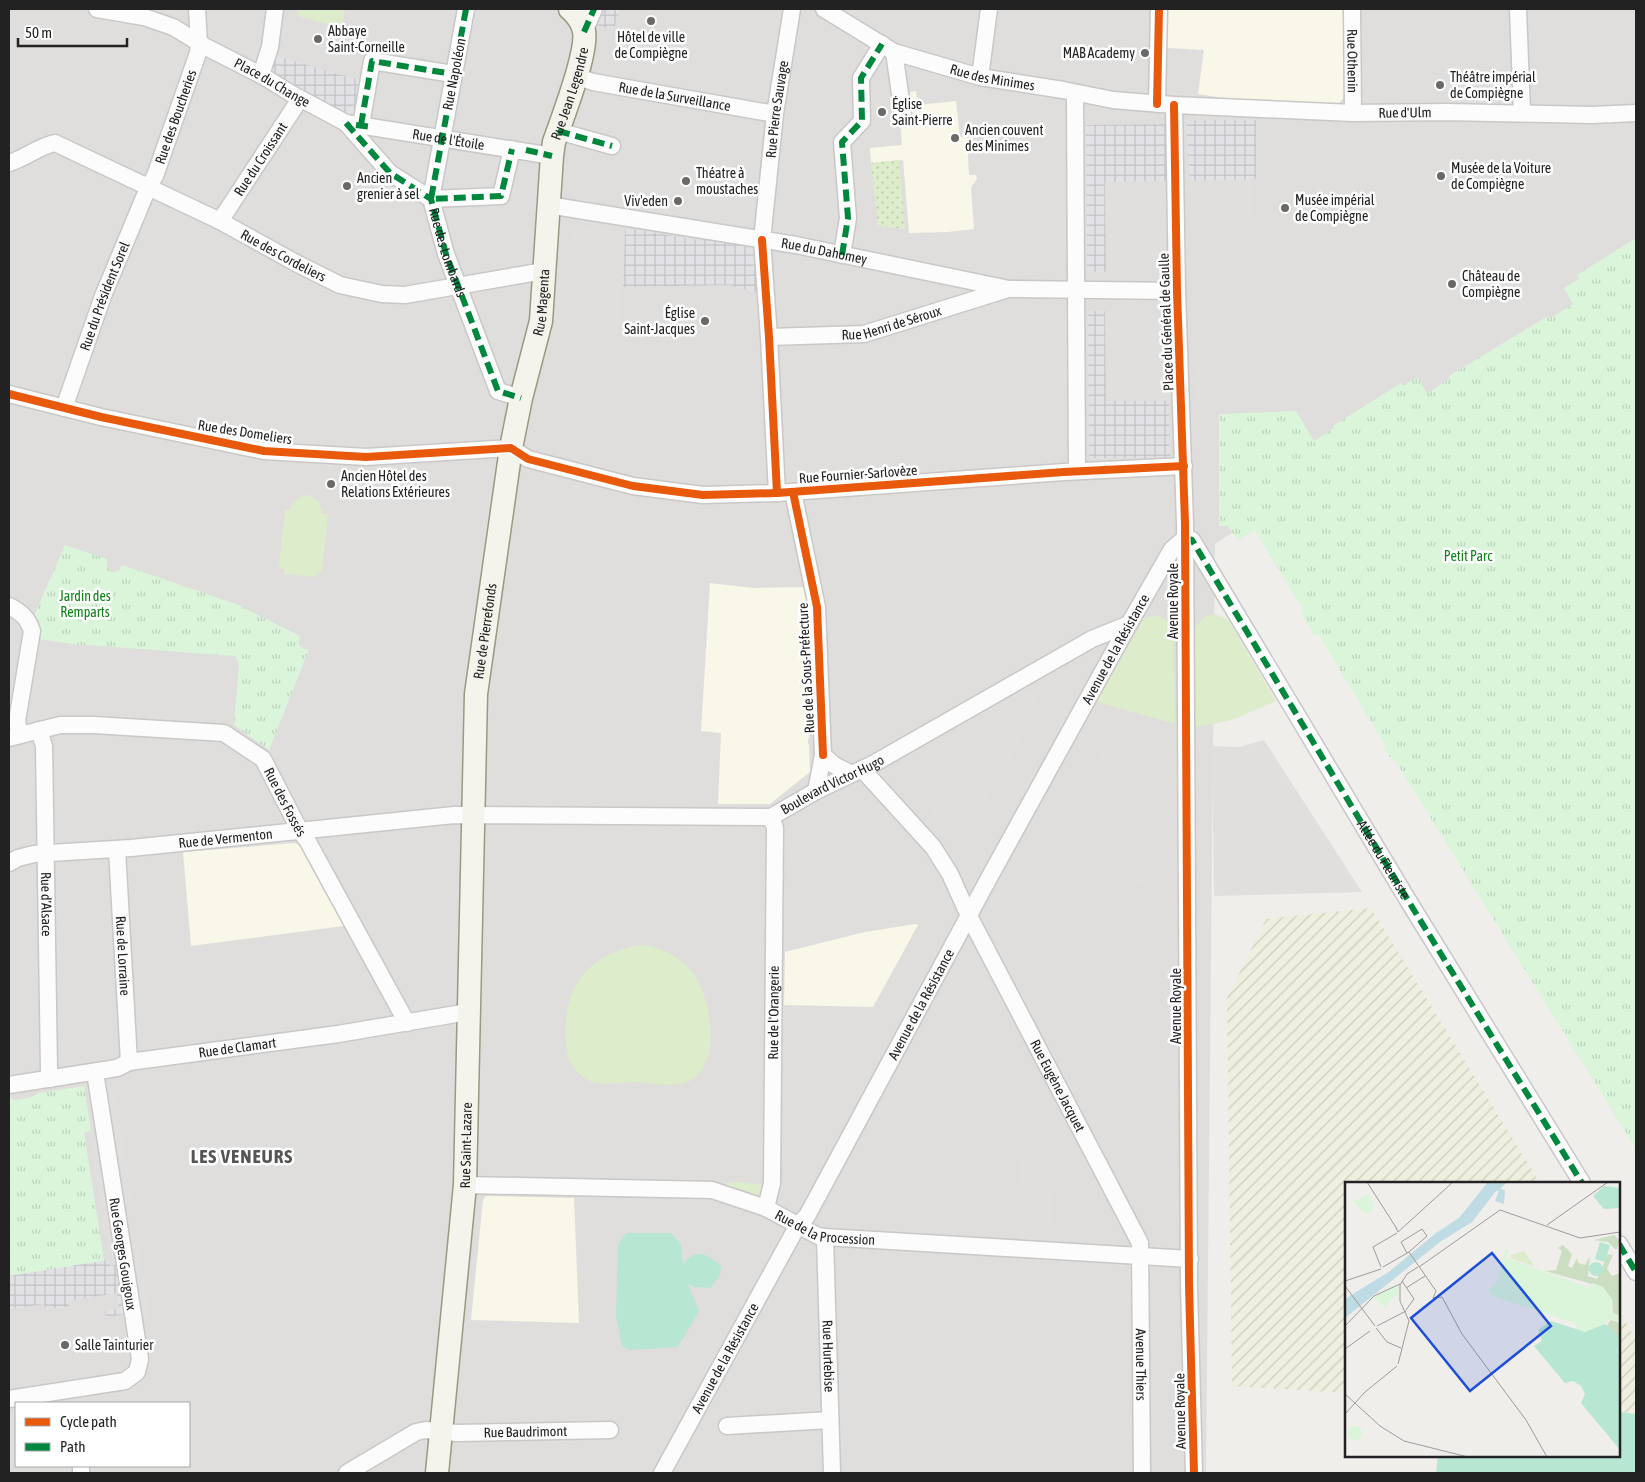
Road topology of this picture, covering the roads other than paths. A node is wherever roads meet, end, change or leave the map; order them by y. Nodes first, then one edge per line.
1 (97, 9) edge
2 (197, 9) edge
3 (275, 9) edge
4 (466, 9) edge
5 (570, 9) edge
6 (594, 9) edge
7 (792, 9) edge
8 (824, 9) edge
9 (988, 9) edge
10 (1159, 9) edge
11 (1352, 9) edge
12 (1518, 9) edge
13 (584, 32) junction
14 (199, 43) junction
15 (888, 48) junction
16 (453, 74) junction
17 (261, 75) junction
18 (576, 76) junction
19 (980, 77) junction
20 (1076, 94) junction
21 (300, 99) junction
22 (1157, 104) junction
23 (1174, 105) junction
24 (1353, 113) junction
25 (1522, 113) junction
26 (1636, 113) edge
27 (775, 114) junction
28 (904, 114) dead end
29 (354, 124) junction
30 (558, 131) junction
31 (442, 137) junction
32 (612, 146) dead end
33 (512, 149) junction
34 (552, 156) junction
35 (9, 163) edge
36 (148, 188) junction
37 (431, 199) junction
38 (548, 205) junction
39 (220, 221) junction
40 (762, 240) junction
41 (842, 255) junction
42 (544, 271) junction
43 (458, 285) junction
44 (1009, 289) junction
45 (1076, 290) junction
46 (1177, 291) junction
47 (770, 337) junction
48 (9, 394) edge
49 (521, 398) junction
50 (64, 408) junction
51 (511, 448) junction
52 (1184, 466) junction
53 (1077, 471) junction
54 (785, 492) junction
55 (1185, 538) junction
56 (9, 606) edge
57 (1129, 624) junction
58 (40, 730) junction
59 (14, 737) edge
60 (823, 755) junction
61 (857, 772) junction
62 (816, 791) junction
63 (472, 816) junction
64 (771, 817) junction
65 (300, 831) junction
66 (117, 850) junction
67 (46, 854) junction
68 (9, 864) edge
69 (969, 916) junction
70 (468, 1012) junction
71 (407, 1022) junction
72 (129, 1062) junction
73 (95, 1072) junction
74 (50, 1078) junction
75 (9, 1085) edge
76 (1581, 1182) edge
77 (465, 1185) junction
78 (766, 1208) junction
79 (798, 1224) junction
80 (825, 1237) junction
81 (1620, 1246) edge
82 (1140, 1256) junction
83 (1190, 1260) junction
84 (1636, 1272) edge
85 (76, 1396) edge
86 (9, 1400) edge
87 (830, 1420) junction
88 (727, 1426) dead end
89 (441, 1430) junction
90 (610, 1430) dead end
91 (348, 1473) edge
92 (437, 1473) edge
93 (662, 1473) edge
94 (832, 1473) edge
95 (1142, 1473) edge
96 (1194, 1473) edge

1 - 14 street, Place du Change
2 - 14 street, Rue des Boucheries
3 - 17 street
4 - 16 street, Rue Napoléon
5 - 13 main road
6 - 13 street
7 - 27 street, Rue Pierre Sauvage
8 - 15 street, Rue des Minimes
9 - 19 street
10 - 22 street
11 - 24 street, Rue Othenin
12 - 25 street
13 - 18 main road, Rue Jean Legendre
14 - 17 street, Place du Change
14 - 36 street, Rue des Boucheries
15 - 19 street, Rue des Minimes
15 - 28 street
15 - 41 street
16 - 29 street
16 - 31 street, Rue Napoléon
17 - 21 street, Place du Change
18 - 27 street, Rue de la Surveillance
18 - 30 main road, Rue Jean Legendre
19 - 20 street, Rue des Minimes
20 - 22 street, Rue des Minimes
20 - 45 street
21 - 29 street, Place du Change
21 - 39 street, Rue du Croissant
22 - 23 street, Rue des Minimes
23 - 24 street, Rue d'Ulm
23 - 46 street, Place du Général de Gaulle
24 - 25 street, Rue d'Ulm
25 - 26 street, Rue d'Ulm
27 - 40 street, Rue Pierre Sauvage
29 - 31 street, Rue de l'Étoile
29 - 37 street, Rue des Lombards
30 - 32 street
30 - 34 main road, Rue Jean Legendre
31 - 33 street, Rue de l'Étoile
31 - 37 street, Rue Napoléon
33 - 34 street, Rue de l'Étoile
33 - 37 street
34 - 38 main road, Rue Magenta
35 - 36 street, Rue des Cordeliers
36 - 39 street, Rue des Cordeliers
36 - 50 street, Rue du Président Sorel
37 - 43 street, Rue des Lombards
38 - 40 street, Rue du Dahomey
38 - 42 main road, Rue Magenta
39 - 43 street, Rue des Cordeliers
40 - 41 street, Rue du Dahomey
40 - 47 street, Rue de la Sous-Préfecture
41 - 44 street, Rue du Dahomey
42 - 43 street, Rue des Cordeliers
42 - 49 main road, Rue Magenta
43 - 49 street, Rue des Lombards
44 - 45 street
44 - 47 street, Rue Henri de Séroux
45 - 46 street
45 - 53 street
46 - 52 street, Place du Général de Gaulle
47 - 54 street, Rue de la Sous-Préfecture
48 - 50 street, Rue des Domeliers
49 - 51 main road, Rue Magenta
50 - 51 street, Rue des Domeliers
51 - 54 street, Rue Fournier-Sarlovèze
51 - 63 main road, Rue de Pierrefonds
52 - 53 street, Rue Fournier-Sarlovèze
52 - 55 street, Place du Général de Gaulle
53 - 54 street, Rue Fournier-Sarlovèze
54 - 60 street, Rue de la Sous-Préfecture
55 - 57 street, Avenue de la Résistance
55 - 76 street, Allée du Fleuriste
55 - 83 street, Avenue Royale
56 - 59 street
57 - 61 street, Boulevard Victor Hugo
57 - 69 street, Avenue de la Résistance
58 - 59 street, Rue des Fossés
58 - 65 street, Rue des Fossés
58 - 67 street, Rue d'Alsace
60 - 61 street
60 - 62 street, Rue de la Sous-Préfecture
61 - 62 street, Boulevard Victor Hugo
61 - 69 street
62 - 64 street, Boulevard Victor Hugo
63 - 64 street, Boulevard Victor Hugo
63 - 65 street, Rue de Vermenton
63 - 70 main road, Rue Saint-Lazare
64 - 78 street, Rue de l'Orangerie
65 - 66 street, Rue de Vermenton
65 - 71 street, Rue des Fossés
66 - 67 street, Rue de Vermenton
66 - 72 street, Rue de Lorraine
67 - 68 street, Rue de Vermenton
67 - 74 street, Rue d'Alsace
69 - 79 street, Avenue de la Résistance
69 - 82 street, Rue Eugène Jacquet
70 - 71 street, Rue de Clamart
70 - 77 main road, Rue Saint-Lazare
71 - 72 street, Rue de Clamart
72 - 73 street, Rue de Clamart
73 - 74 street, Rue de Clamart
73 - 85 street, Rue Georges Gouigoux
74 - 75 street, Rue de Clamart
77 - 78 street, Rue de la Procession
77 - 89 main road, Rue Saint-Lazare
78 - 79 street, Rue de la Procession
79 - 80 street, Rue de la Procession
79 - 93 street, Avenue de la Résistance
80 - 82 street, Rue de la Procession
80 - 87 street, Rue Hurtebise
81 - 84 street
82 - 83 street, Rue de la Procession
82 - 95 street, Avenue Thiers
83 - 96 street, Avenue Royale
85 - 86 street, Rue Georges Gouigoux
87 - 88 street
87 - 94 street, Rue Hurtebise
89 - 90 street, Rue Baudrimont
89 - 91 street, Rue Baudrimont
89 - 92 main road, Rue Saint-Lazare

